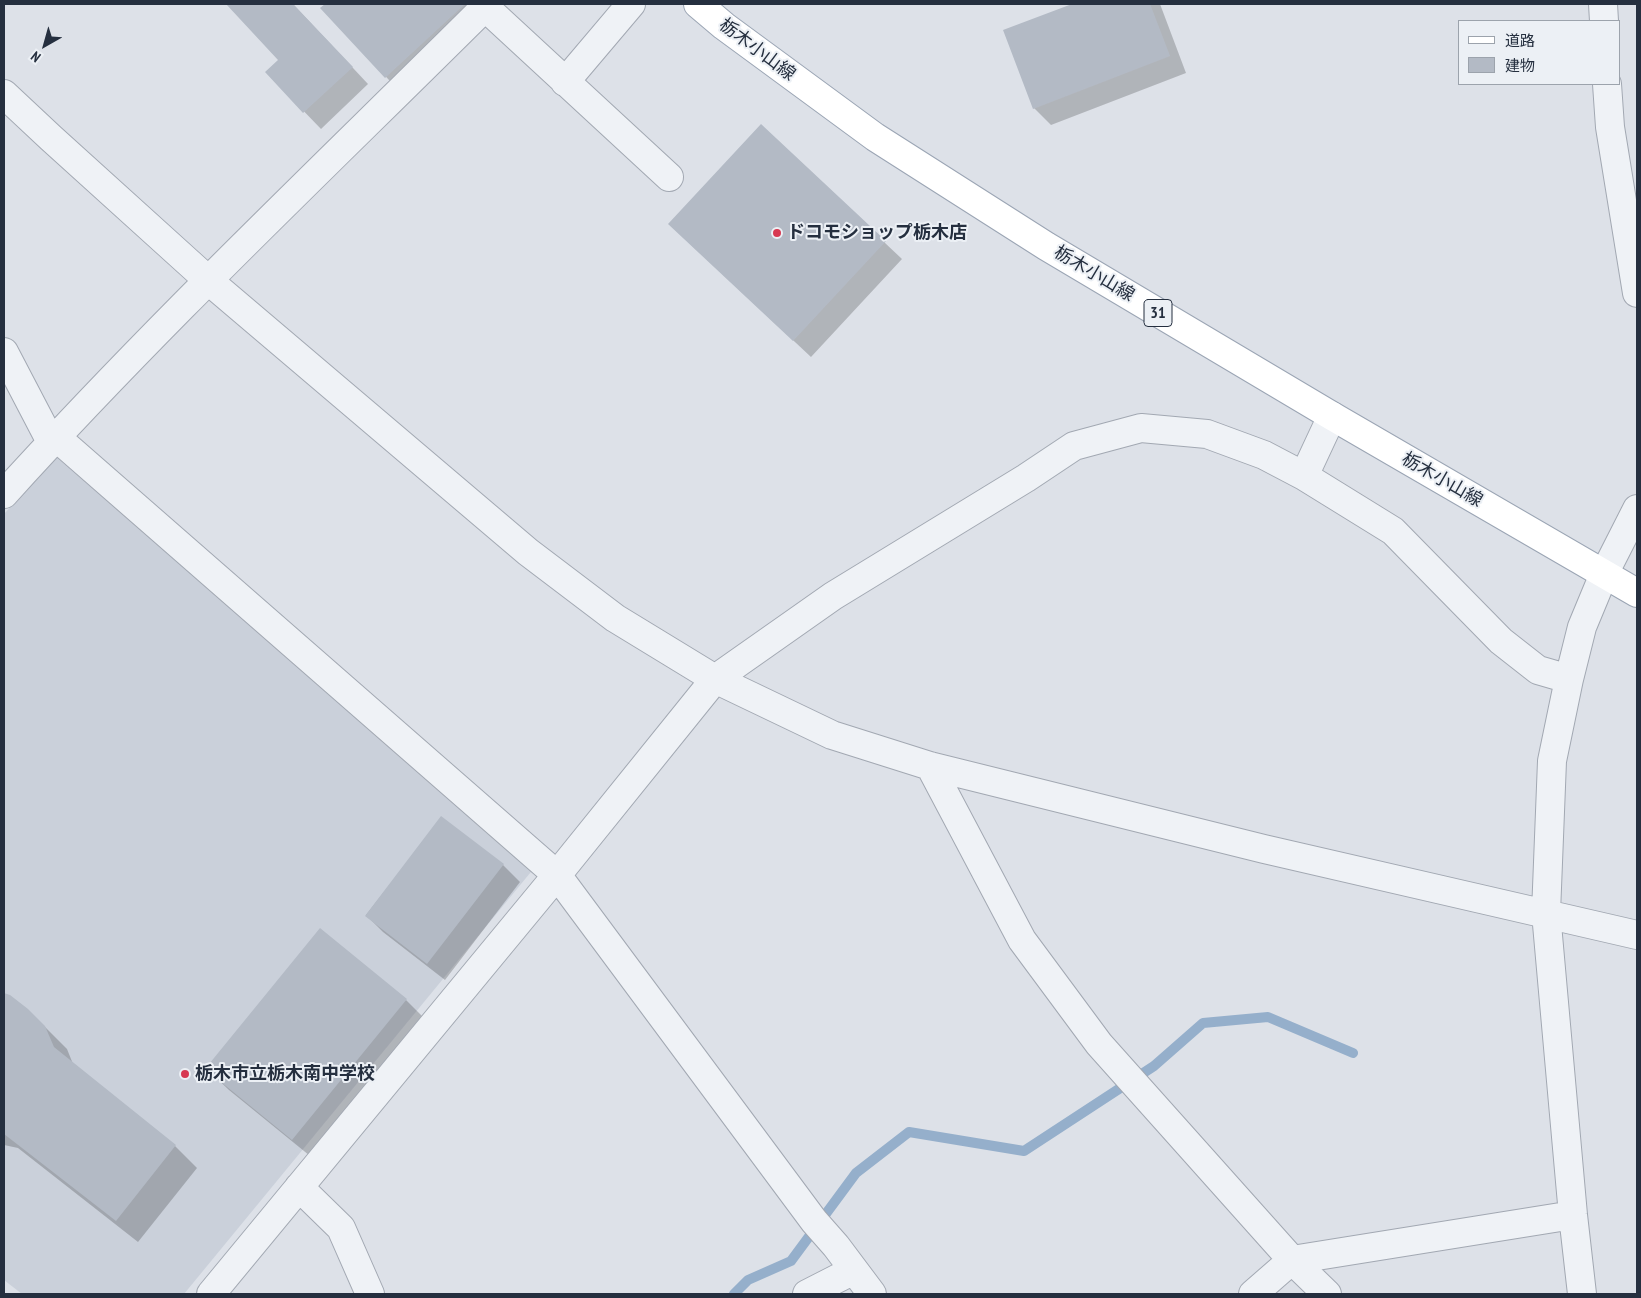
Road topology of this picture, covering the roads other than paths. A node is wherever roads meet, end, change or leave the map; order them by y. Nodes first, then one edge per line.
1 (631, 4) edge
2 (698, 4) edge
3 (1602, 4) edge
4 (1604, 20) edge
5 (565, 82) junction
6 (1607, 85) edge
7 (4, 94) edge
8 (669, 177) dead end
9 (210, 281) junction
10 (1637, 293) edge
11 (4, 352) edge
12 (1332, 416) junction
13 (53, 440) junction
14 (1304, 476) junction
15 (4, 494) edge
16 (1637, 509) edge
17 (1604, 574) junction
18 (1637, 593) edge
19 (715, 679) junction
20 (1569, 679) junction
21 (930, 766) junction
22 (557, 875) junction
23 (1546, 914) junction
24 (1637, 935) edge
25 (299, 1187) junction
26 (1574, 1216) junction
27 (1292, 1260) junction
28 (854, 1270) junction
29 (211, 1294) edge
30 (370, 1294) edge
31 (806, 1294) edge
32 (872, 1294) edge
33 (1253, 1294) edge
34 (1326, 1294) edge
35 (1582, 1294) edge

1 - 5 street
2 - 12 main road, 栃木小山線 / 31
3 - 4 street
5 - 8 street
5 - 9 street
6 - 10 street
7 - 9 street
9 - 13 street
9 - 19 street
11 - 13 street
12 - 14 street
12 - 17 main road, 栃木小山線 / 31
13 - 15 street
13 - 22 street
14 - 19 street
14 - 20 street
16 - 17 street
17 - 18 main road, 栃木小山線 / 31
17 - 20 street
19 - 21 street
19 - 22 street
20 - 23 street
21 - 23 street
21 - 27 street
22 - 25 street
22 - 28 street
23 - 24 street
23 - 26 street
25 - 29 street
25 - 30 street
26 - 27 street
26 - 35 street
27 - 33 street
27 - 34 street
28 - 31 street
28 - 32 street

